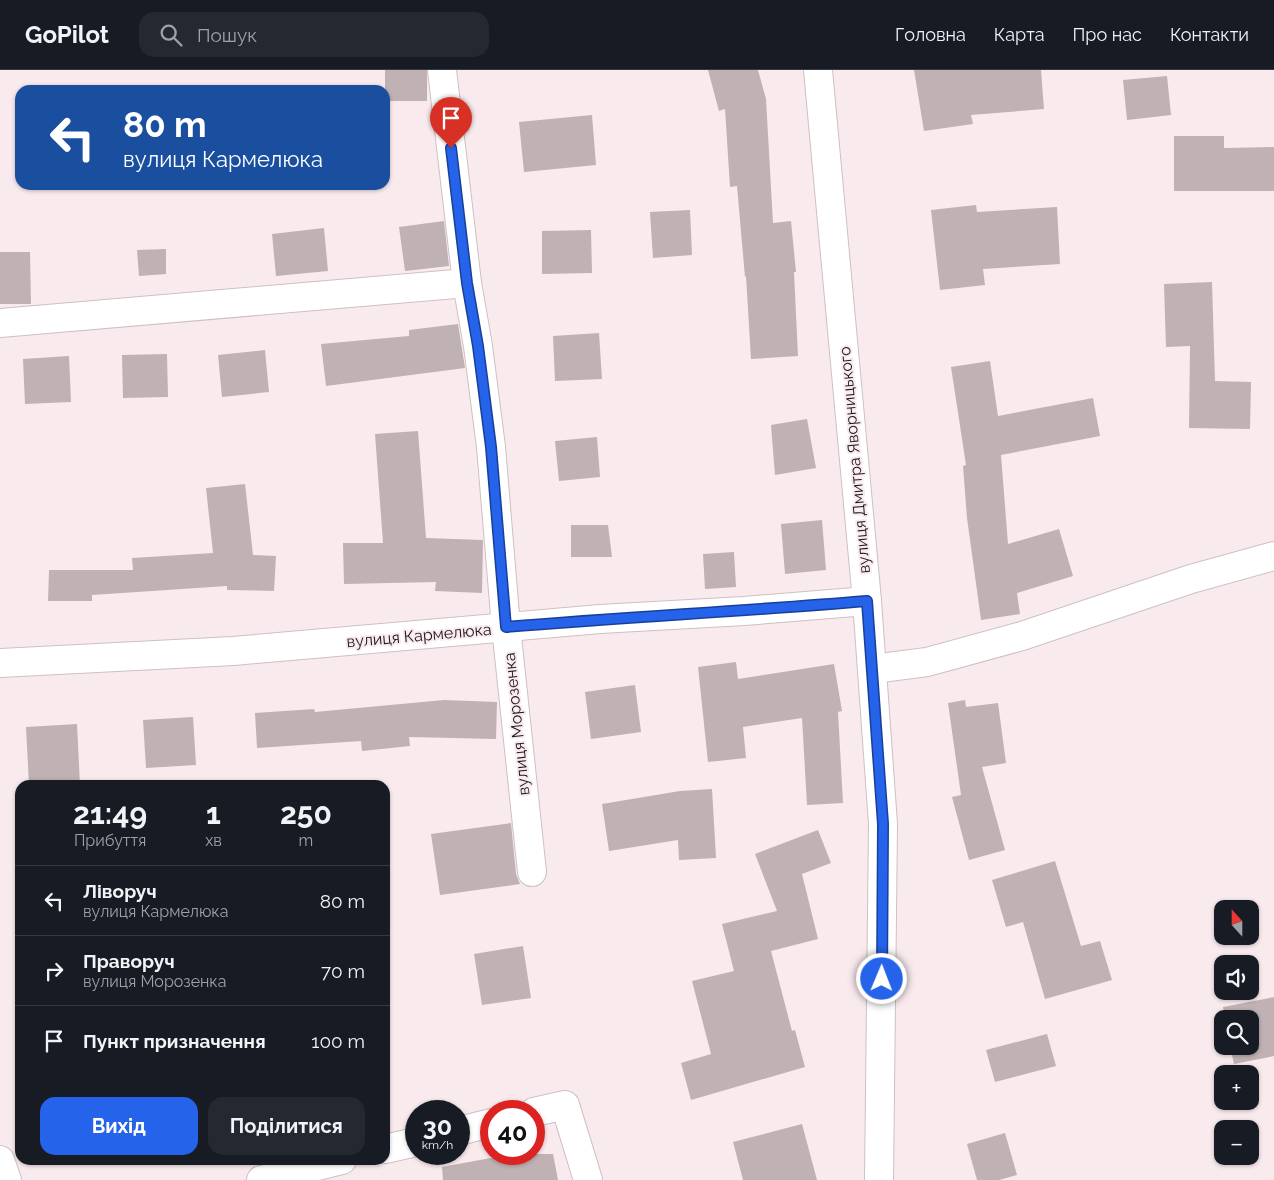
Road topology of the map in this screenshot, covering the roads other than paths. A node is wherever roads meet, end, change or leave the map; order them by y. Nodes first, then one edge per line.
1 (442, 70) edge
2 (818, 70) edge
3 (467, 283) junction
4 (0, 323) edge
5 (1274, 556) edge
6 (867, 601) junction
7 (506, 627) junction
8 (0, 663) edge
9 (873, 669) junction
10 (532, 872) dead end
11 (545, 1110) edge
12 (405, 1144) edge
13 (390, 1148) edge
14 (0, 1160) edge
15 (322, 1165) edge
16 (7, 1180) edge
17 (261, 1180) edge
18 (588, 1180) edge
19 (879, 1180) edge

1 - 3 street, вулиця Морозенка
2 - 6 street, вулиця Дмитра Яворницького
3 - 4 street
3 - 7 street, вулиця Морозенка
5 - 9 street
6 - 7 street, вулиця Кармелюка
6 - 9 street, вулиця Дмитра Яворницького
7 - 8 street, вулиця Кармелюка
7 - 10 street, вулиця Морозенка
9 - 19 street, вулиця Дмитра Яворницького
11 - 18 street
12 - 13 street
14 - 16 street
15 - 17 street

